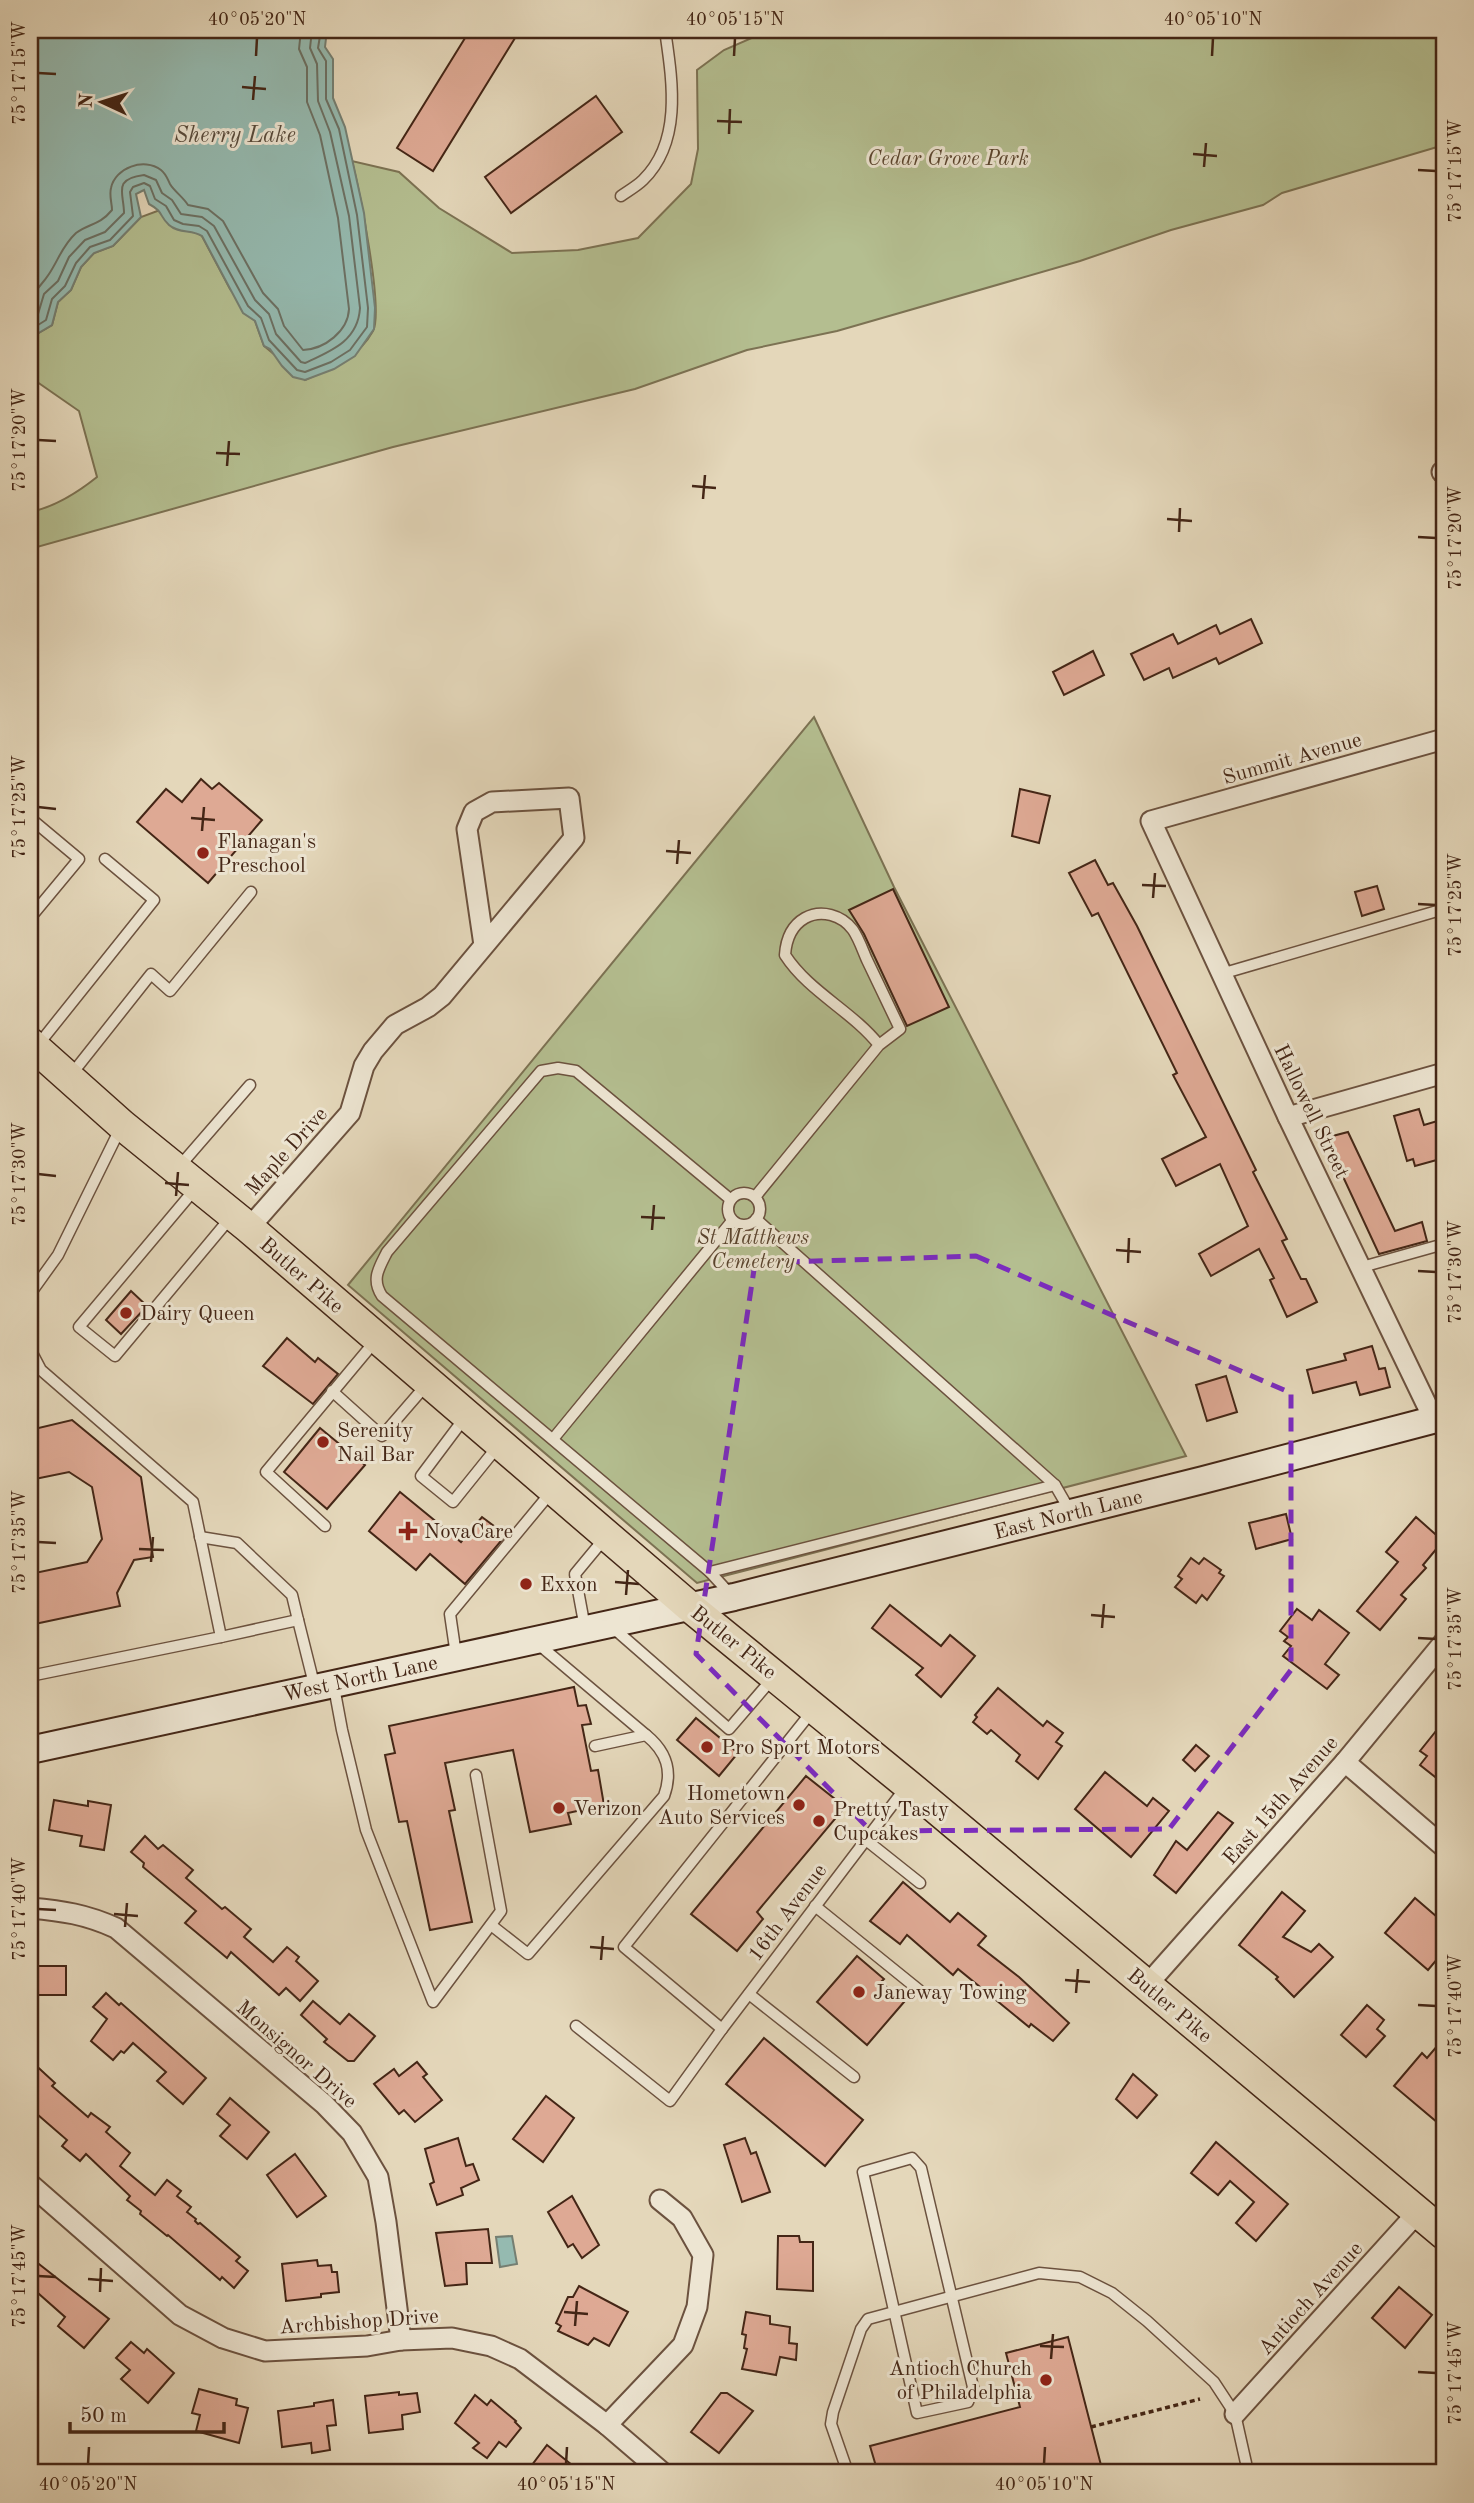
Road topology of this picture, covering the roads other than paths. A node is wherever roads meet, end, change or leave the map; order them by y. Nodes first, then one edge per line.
1 (665, 30) edge
2 (621, 196) dead end
3 (1444, 739) edge
4 (30, 818) edge
5 (1151, 821) joint
6 (105, 859) dead end
7 (251, 892) dead end
8 (1444, 909) edge
9 (30, 918) edge
10 (484, 945) junction
11 (1221, 974) junction
12 (879, 1045) junction
13 (33, 1046) edge
14 (1444, 1073) edge
15 (69, 1078) junction
16 (250, 1085) dead end
17 (1289, 1117) junction
18 (122, 1125) junction
19 (188, 1177) junction
20 (755, 1197) junction
21 (730, 1199) junction
22 (756, 1219) junction
23 (241, 1221) junction
24 (732, 1221) junction
25 (1444, 1244) edge
26 (1362, 1267) junction
27 (30, 1294) edge
28 (377, 1339) junction
29 (30, 1349) edge
30 (428, 1383) junction
31 (332, 1391) junction
32 (466, 1416) junction
33 (1439, 1418) edge
34 (553, 1439) junction
35 (499, 1445) junction
36 (1055, 1485) junction
37 (552, 1490) junction
38 (1072, 1513) junction
39 (325, 1526) dead end
40 (607, 1536) junction
41 (200, 1537) junction
42 (710, 1572) junction
43 (734, 1597) junction
44 (690, 1607) junction
45 (298, 1620) junction
46 (598, 1627) junction
47 (221, 1637) junction
48 (535, 1641) junction
49 (1444, 1642) edge
50 (457, 1658) junction
51 (30, 1676) edge
52 (775, 1676) junction
53 (324, 1686) junction
54 (814, 1708) junction
55 (646, 1735) junction
56 (594, 1746) dead end
57 (30, 1750) edge
58 (1345, 1762) junction
59 (476, 1775) dead end
60 (908, 1785) junction
61 (866, 1840) junction
62 (1444, 1847) edge
63 (920, 1883) dead end
64 (815, 1906) junction
65 (30, 1908) edge
66 (491, 1925) junction
67 (1147, 1985) junction
68 (919, 1990) dead end
69 (748, 1994) junction
70 (576, 2026) dead end
71 (722, 2029) junction
72 (854, 2077) dead end
73 (30, 2184) edge
74 (660, 2200) dead end
75 (1418, 2213) junction
76 (1444, 2234) edge
77 (952, 2295) junction
78 (893, 2312) junction
79 (401, 2340) junction
80 (1235, 2414) junction
81 (607, 2425) junction
82 (663, 2473) edge
83 (848, 2473) edge
84 (1244, 2473) edge

1 - 2 lane
3 - 5 street, Summit Avenue
4 - 9 lane
5 - 11 street, Hallowell Street
6 - 13 lane
7 - 15 lane
8 - 11 lane
10 - 10 street, Maple Drive
10 - 23 street, Maple Drive
11 - 17 street, Hallowell Street
12 - 12 lane
12 - 20 lane
13 - 15 main road, Butler Pike
14 - 17 street
15 - 18 main road, Butler Pike
16 - 19 lane
17 - 26 street, Hallowell Street
18 - 19 main road, Butler Pike
18 - 27 lane
19 - 23 main road, Butler Pike
19 - 23 lane
20 - 21 lane
20 - 22 lane
21 - 24 lane
21 - 34 lane
22 - 24 lane
22 - 36 lane
23 - 28 main road, Butler Pike
24 - 34 lane
25 - 26 lane
26 - 33 street, Hallowell Street
28 - 30 main road, Butler Pike
28 - 31 lane
29 - 41 lane
30 - 31 lane
30 - 32 main road, Butler Pike
31 - 39 lane
32 - 35 main road, Butler Pike
32 - 35 lane
33 - 38 street, East North Lane
34 - 42 lane
35 - 37 main road, Butler Pike
36 - 38 lane
36 - 42 lane
37 - 40 main road, Butler Pike
37 - 50 lane
38 - 43 street, East North Lane
40 - 44 main road, Butler Pike
40 - 46 lane
41 - 45 lane
41 - 47 lane
42 - 43 lane
43 - 44 street, East North Lane
44 - 46 street, West North Lane
44 - 52 main road, Butler Pike
45 - 47 lane
45 - 53 lane
46 - 48 street, West North Lane
46 - 52 lane
47 - 51 lane
48 - 50 street, West North Lane
48 - 55 lane
49 - 58 street, East 15th Avenue
50 - 53 street, West North Lane
52 - 54 main road, Butler Pike
53 - 57 street, West North Lane
53 - 66 lane
54 - 60 main road, Butler Pike
54 - 71 lane
55 - 56 lane
55 - 66 lane
58 - 62 street
58 - 67 street, East 15th Avenue
59 - 66 lane
60 - 61 lane, 16th Avenue
60 - 67 main road, Butler Pike
61 - 63 lane
61 - 64 lane, 16th Avenue
64 - 68 lane
64 - 69 lane, 16th Avenue
65 - 79 street, Monsignor Drive
67 - 75 main road, Butler Pike
69 - 71 lane, 16th Avenue
69 - 72 lane
70 - 71 lane, 16th Avenue
73 - 79 street, Archbishop Drive
74 - 81 street
75 - 76 main road, Butler Pike
75 - 80 street, Antioch Avenue
77 - 78 lane
77 - 78 lane
77 - 78 lane
77 - 80 lane
78 - 83 lane
79 - 81 street, Archbishop Drive
80 - 84 lane
81 - 82 street, Archbishop Drive

